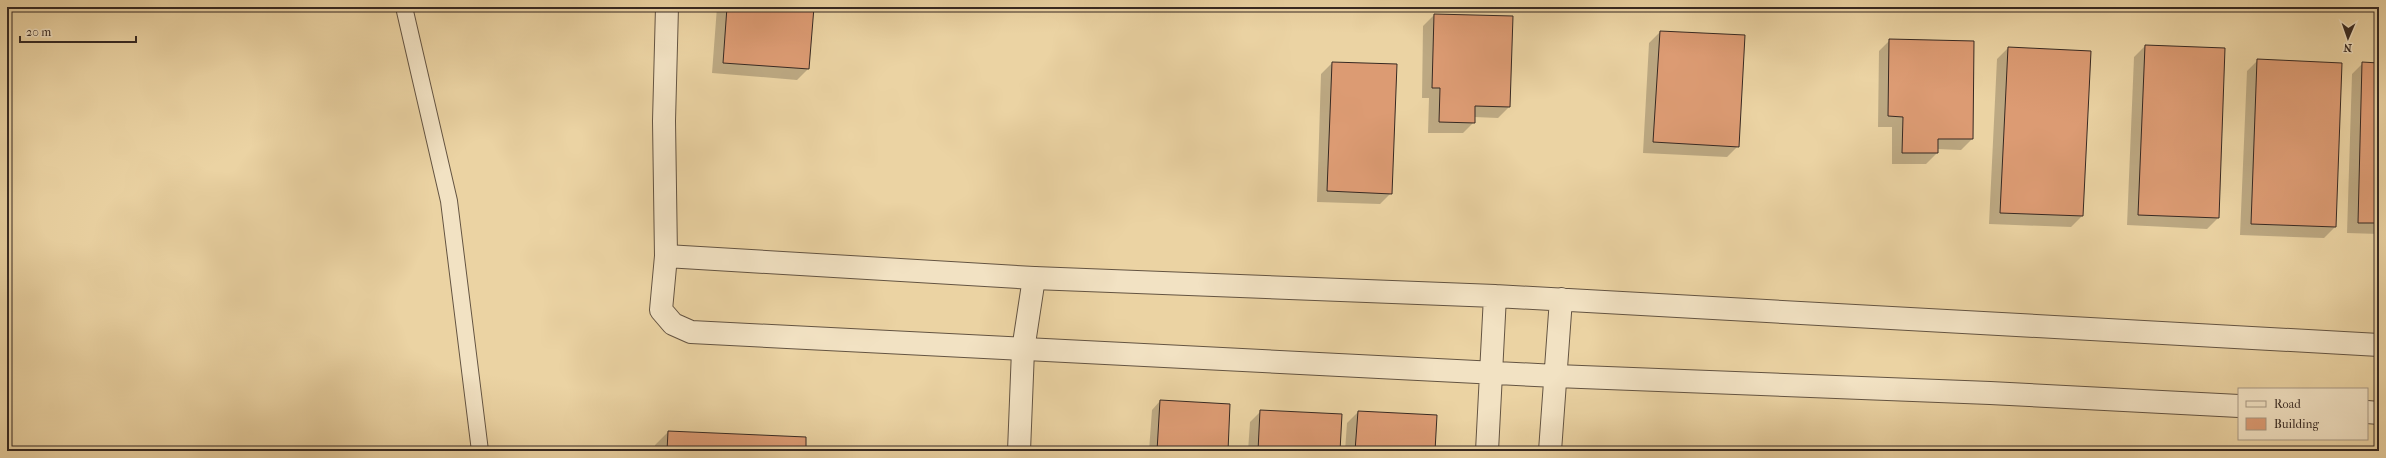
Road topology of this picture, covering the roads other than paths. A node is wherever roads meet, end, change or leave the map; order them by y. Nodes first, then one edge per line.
1 (404, 7) edge
2 (667, 7) edge
3 (666, 256) junction
4 (1034, 278) junction
5 (1496, 296) junction
6 (1561, 299) junction
7 (2379, 345) edge
8 (1023, 350) junction
9 (1491, 373) junction
10 (1556, 376) junction
11 (2238, 406) edge
12 (2368, 412) edge
13 (2379, 413) edge
14 (480, 451) edge
15 (1018, 451) edge
16 (1487, 451) edge
17 (1550, 451) edge

1 - 14 lane
2 - 3 street
3 - 4 street
3 - 8 street
4 - 5 street
4 - 8 street
5 - 6 street
5 - 9 street
6 - 7 street
6 - 10 street
8 - 9 street
8 - 15 street
9 - 10 street
9 - 16 street
10 - 11 street
10 - 17 street
12 - 13 street

